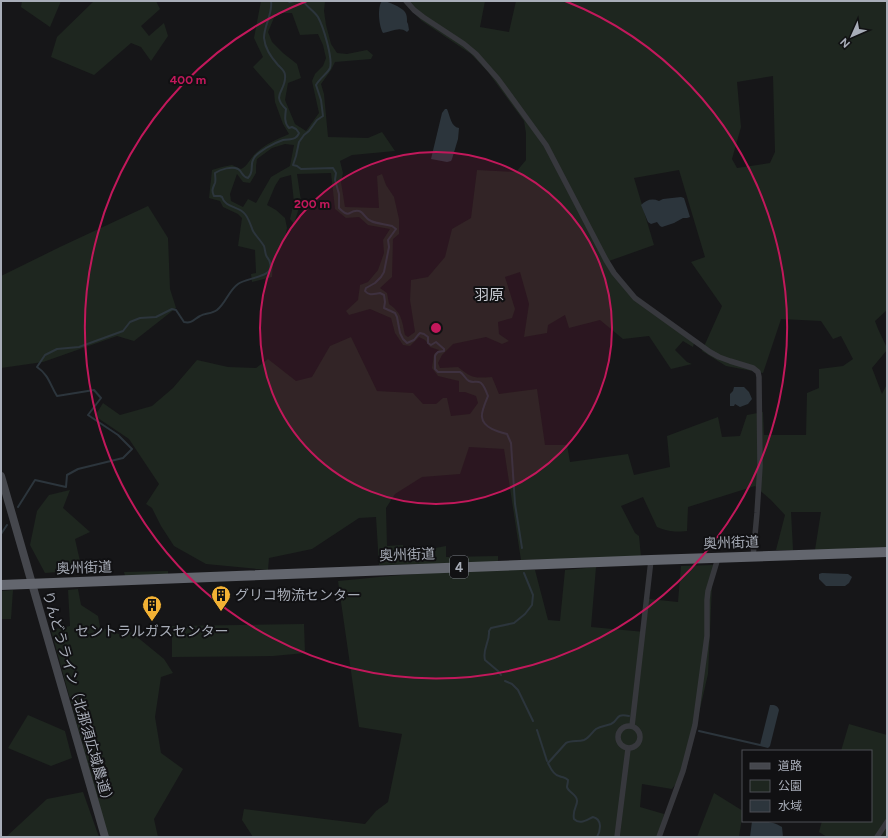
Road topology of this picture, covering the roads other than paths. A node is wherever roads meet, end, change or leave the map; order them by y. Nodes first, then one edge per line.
1 (406, 1) edge
2 (1, 476) edge
3 (887, 552) edge
4 (753, 557) junction
5 (718, 558) junction
6 (652, 560) junction
7 (31, 583) junction
8 (1, 585) edge
9 (632, 726) junction
10 (628, 749) junction
11 (887, 822) edge
12 (105, 837) edge
13 (617, 837) edge
14 (659, 837) edge
15 (877, 837) edge

1 - 4 street
2 - 7 street, りんどうライン（北那須広域農道）
3 - 4 highway, 奥州街道 / 4
4 - 5 highway, 奥州街道 / 4
5 - 6 highway, 奥州街道 / 4
5 - 14 street
6 - 7 highway, 奥州街道 / 4
6 - 9 street
7 - 8 highway, 奥州街道 / 4
7 - 12 street, りんどうライン（北那須広域農道）
9 - 10 street
9 - 10 street
10 - 13 street
11 - 15 street

